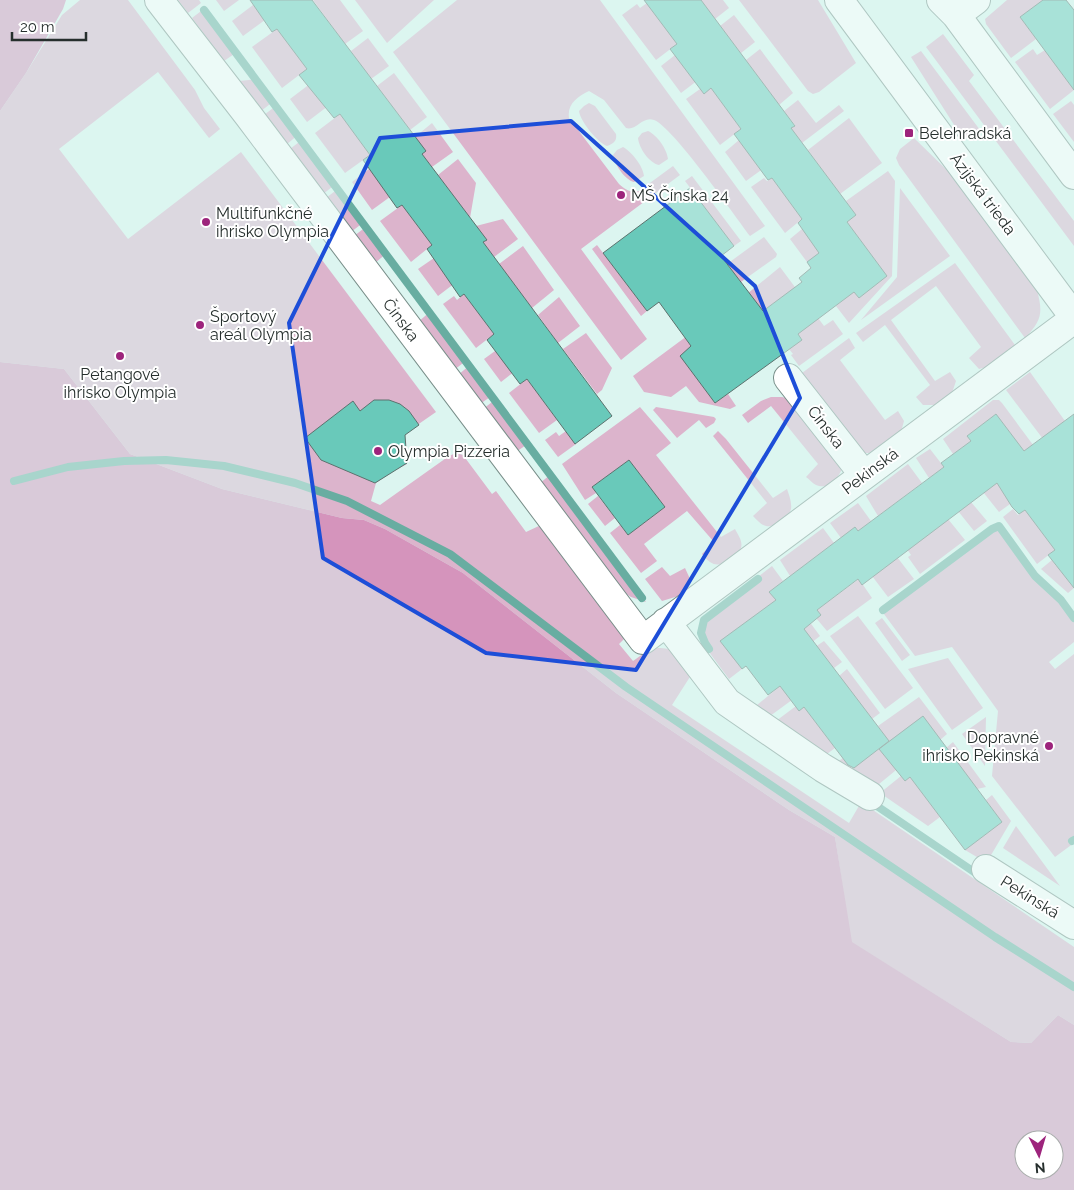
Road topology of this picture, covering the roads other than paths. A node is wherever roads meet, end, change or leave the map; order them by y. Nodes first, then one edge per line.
1 (159, 0) edge
2 (838, 0) edge
3 (958, 5) edge
4 (1074, 175) edge
5 (1074, 318) edge
6 (788, 378) dead end
7 (864, 475) junction
8 (666, 622) junction
9 (643, 640) joint
10 (870, 796) dead end
11 (986, 869) dead end
12 (1074, 925) edge

1 - 9 street, Čínska
2 - 5 street, Ázijská trieda
3 - 4 street
5 - 7 street, Pekinská
6 - 7 street, Čínska
7 - 8 street, Pekinská
8 - 9 street, Pekinská
8 - 10 street
11 - 12 street, Pekinská

